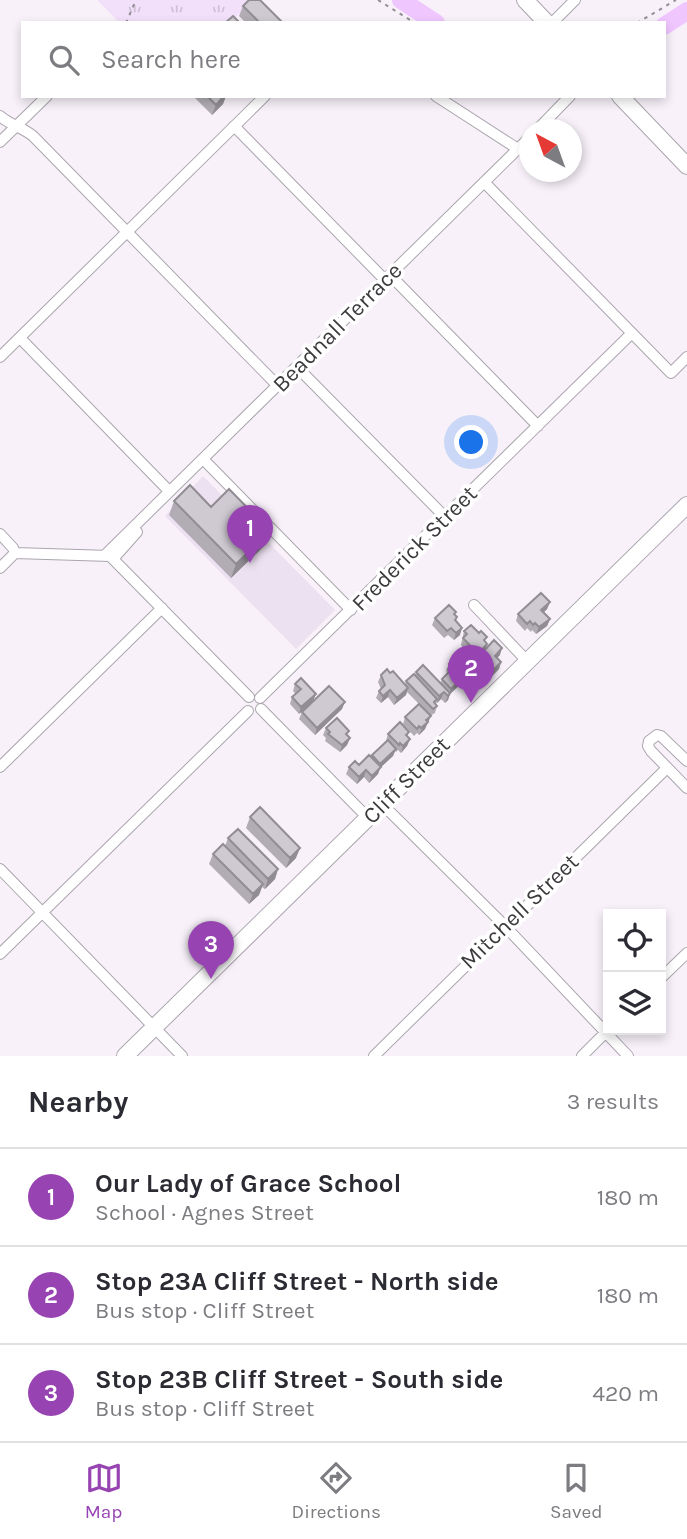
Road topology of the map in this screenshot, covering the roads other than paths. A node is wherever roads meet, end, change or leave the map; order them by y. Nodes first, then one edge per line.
1 (525, 0) edge
2 (575, 0) edge
3 (548, 21) edge
4 (552, 21) edge
5 (45, 98) edge
6 (263, 98) edge
7 (439, 98) edge
8 (568, 98) edge
9 (622, 98) edge
10 (0, 116) edge
11 (548, 119) edge
12 (17, 125) junction
13 (234, 126) junction
14 (0, 142) edge
15 (518, 149) joint
16 (687, 166) edge
17 (484, 182) junction
18 (127, 232) junction
19 (388, 278) junction
20 (631, 334) junction
21 (20, 338) junction
22 (0, 357) edge
23 (687, 357) edge
24 (297, 367) junction
25 (278, 386) junction
26 (538, 426) junction
27 (202, 459) junction
28 (169, 491) junction
29 (687, 505) edge
30 (445, 517) junction
31 (0, 534) edge
32 (15, 553) junction
33 (109, 557) junction
34 (0, 568) edge
35 (474, 606) dead end
36 (162, 608) junction
37 (351, 610) junction
38 (527, 661) junction
39 (257, 701) junction
40 (687, 761) edge
41 (0, 767) edge
42 (667, 768) junction
43 (687, 788) edge
44 (382, 804) junction
45 (368, 818) junction
46 (0, 869) edge
47 (43, 912) junction
48 (504, 925) junction
49 (687, 953) edge
50 (0, 954) edge
51 (666, 973) edge
52 (154, 1027) junction
53 (603, 1027) edge
54 (603, 1035) edge
55 (610, 1035) edge
56 (125, 1056) edge
57 (182, 1056) edge
58 (374, 1056) edge
59 (582, 1056) edge
60 (628, 1056) edge

1 - 3 street
2 - 4 street
5 - 12 street
6 - 13 street
7 - 15 street
8 - 11 street
9 - 16 street
10 - 12 street
12 - 14 street
12 - 18 street
13 - 18 street
13 - 19 street
15 - 17 street, Beadnall Terrace
17 - 19 street, Beadnall Terrace
17 - 20 street
18 - 21 street
18 - 25 street
19 - 24 street, Beadnall Terrace
19 - 26 street
20 - 23 street
20 - 26 street, Frederick Street
21 - 22 street
21 - 28 street
24 - 25 street, Beadnall Terrace
24 - 30 street
25 - 27 street, Beadnall Terrace
26 - 30 street, Frederick Street
27 - 28 street, Beadnall Terrace
27 - 37 street
28 - 33 street, Beadnall Terrace
29 - 38 street, Cliff Street
30 - 37 street, Frederick Street
31 - 32 street
32 - 33 street
32 - 34 street
33 - 36 street
35 - 38 street
36 - 39 street
36 - 41 street
37 - 39 street, Frederick Street
38 - 44 street, Cliff Street
39 - 45 street
39 - 47 street
40 - 42 street
42 - 43 street
42 - 48 street, Mitchell Street
44 - 45 street, Cliff Street
44 - 48 street
45 - 52 street, Cliff Street
46 - 47 street
47 - 50 street
47 - 52 street
48 - 53 street
48 - 58 street, Mitchell Street
49 - 51 street
52 - 56 street, Cliff Street
52 - 57 street
54 - 59 street
55 - 60 street

